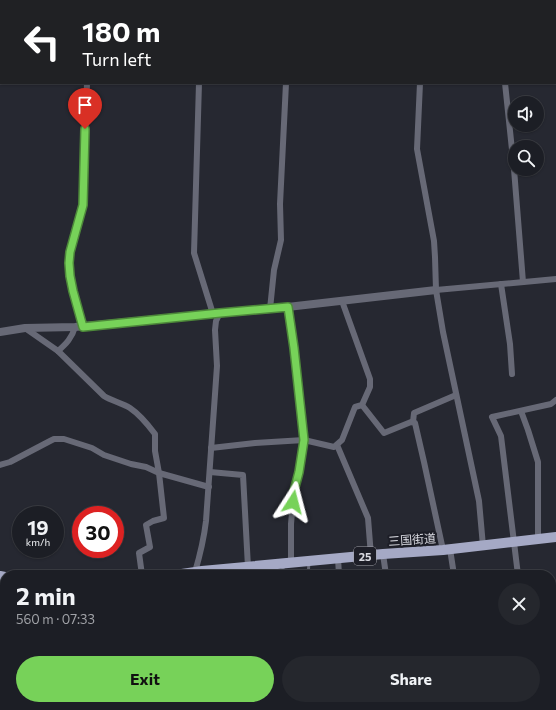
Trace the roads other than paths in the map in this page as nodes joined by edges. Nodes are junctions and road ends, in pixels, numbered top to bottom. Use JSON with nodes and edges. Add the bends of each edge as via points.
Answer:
{"nodes":[{"id":1,"x":87,"y":84,"type":"edge"},
{"id":2,"x":199,"y":84,"type":"edge"},
{"id":3,"x":286,"y":84,"type":"edge"},
{"id":4,"x":420,"y":84,"type":"edge"},
{"id":5,"x":505,"y":84,"type":"edge"},
{"id":6,"x":556,"y":279,"type":"edge"},
{"id":7,"x":523,"y":282,"type":"junction"},
{"id":8,"x":501,"y":284,"type":"junction"},
{"id":9,"x":436,"y":290,"type":"junction"},
{"id":10,"x":342,"y":301,"type":"junction"},
{"id":11,"x":288,"y":307,"type":"junction"},
{"id":12,"x":270,"y":309,"type":"junction"},
{"id":13,"x":216,"y":314,"type":"junction"},
{"id":14,"x":79,"y":327,"type":"junction"},
{"id":15,"x":25,"y":328,"type":"junction"},
{"id":16,"x":0,"y":332,"type":"edge"},
{"id":17,"x":58,"y":351,"type":"junction"},
{"id":18,"x":512,"y":374,"type":"dead end"},
{"id":19,"x":456,"y":395,"type":"junction"},
{"id":20,"x":556,"y":400,"type":"edge"},
{"id":21,"x":362,"y":404,"type":"junction"},
{"id":22,"x":521,"y":411,"type":"junction"},
{"id":23,"x":413,"y":422,"type":"junction"},
{"id":24,"x":304,"y":440,"type":"junction"},
{"id":25,"x":337,"y":445,"type":"junction"},
{"id":26,"x":211,"y":448,"type":"junction"},
{"id":27,"x":0,"y":465,"type":"edge"},
{"id":28,"x":210,"y":472,"type":"junction"},
{"id":29,"x":159,"y":473,"type":"junction"},
{"id":30,"x":209,"y":487,"type":"junction"},
{"id":31,"x":556,"y":537,"type":"edge"},
{"id":32,"x":538,"y":539,"type":"junction"},
{"id":33,"x":514,"y":542,"type":"junction"},
{"id":34,"x":484,"y":546,"type":"junction"},
{"id":35,"x":446,"y":550,"type":"junction"},
{"id":36,"x":383,"y":554,"type":"junction"},
{"id":37,"x":371,"y":556,"type":"junction"},
{"id":38,"x":338,"y":558,"type":"junction"},
{"id":39,"x":309,"y":562,"type":"junction"},
{"id":40,"x":288,"y":564,"type":"junction"},
{"id":41,"x":248,"y":567,"type":"junction"},
{"id":42,"x":141,"y":570,"type":"edge"},
{"id":43,"x":196,"y":570,"type":"edge"},
{"id":44,"x":230,"y":570,"type":"edge"},
{"id":45,"x":285,"y":570,"type":"edge"},
{"id":46,"x":308,"y":570,"type":"edge"},
{"id":47,"x":339,"y":570,"type":"edge"},
{"id":48,"x":385,"y":570,"type":"edge"},
{"id":49,"x":452,"y":570,"type":"edge"},
{"id":50,"x":517,"y":570,"type":"edge"}],
"edges":[{"from":1,"to":14,"type":"street","via":[[83,205],[69,263]]},
{"from":2,"to":13,"type":"street","via":[[194,253]]},
{"from":3,"to":12,"type":"street","via":[[280,204],[281,240],[274,270]]},
{"from":4,"to":9,"type":"street","via":[[417,149],[434,241]]},
{"from":5,"to":7,"type":"street"},
{"from":6,"to":7,"type":"street"},
{"from":7,"to":8,"type":"street"},
{"from":8,"to":9,"type":"street"},
{"from":8,"to":18,"type":"street"},
{"from":9,"to":10,"type":"street"},
{"from":9,"to":19,"type":"street"},
{"from":10,"to":11,"type":"street"},
{"from":10,"to":21,"type":"street","via":[[370,379],[370,386]]},
{"from":11,"to":12,"type":"street"},
{"from":11,"to":24,"type":"street"},
{"from":12,"to":13,"type":"street"},
{"from":13,"to":14,"type":"street"},
{"from":13,"to":26,"type":"street"},
{"from":14,"to":15,"type":"street"},
{"from":14,"to":17,"type":"street"},
{"from":15,"to":16,"type":"street"},
{"from":15,"to":17,"type":"street"},
{"from":17,"to":29,"type":"street","via":[[104,396],[134,411],[152,430],[156,438],[155,451]]},
{"from":19,"to":23,"type":"street","via":[[414,413]]},
{"from":19,"to":34,"type":"street","via":[[479,501]]},
{"from":20,"to":22,"type":"street","via":[[551,404]]},
{"from":21,"to":23,"type":"street","via":[[384,433]]},
{"from":21,"to":25,"type":"street","via":[[354,407],[342,440]]},
{"from":22,"to":32,"type":"street","via":[[538,462]]},
{"from":22,"to":33,"type":"street","via":[[492,417],[501,436]]},
{"from":23,"to":35,"type":"street"},
{"from":24,"to":25,"type":"street","via":[[334,447]]},
{"from":24,"to":26,"type":"street"},
{"from":24,"to":40,"type":"street","via":[[294,498]]},
{"from":25,"to":37,"type":"street","via":[[368,518]]},
{"from":26,"to":28,"type":"street"},
{"from":27,"to":29,"type":"street","via":[[59,438]]},
{"from":28,"to":30,"type":"street"},
{"from":28,"to":41,"type":"street","via":[[243,475]]},
{"from":29,"to":30,"type":"street"},
{"from":29,"to":42,"type":"street","via":[[164,518],[146,524],[150,546],[139,553]]},
{"from":30,"to":43,"type":"street","via":[[204,536]]},
{"from":31,"to":32,"type":"main road","name":"三国街道","number":"25"},
{"from":32,"to":33,"type":"main road","name":"三国街道","number":"25"},
{"from":33,"to":34,"type":"main road","name":"三国街道","number":"25"},
{"from":33,"to":50,"type":"street"},
{"from":34,"to":35,"type":"main road","name":"三国街道","number":"25"},
{"from":35,"to":36,"type":"main road","name":"三国街道","number":"25"},
{"from":35,"to":49,"type":"street"},
{"from":36,"to":37,"type":"main road","name":"三国街道","number":"25"},
{"from":36,"to":48,"type":"street"},
{"from":37,"to":38,"type":"main road","name":"三国街道","number":"25"},
{"from":38,"to":39,"type":"main road","name":"三国街道","number":"25"},
{"from":38,"to":47,"type":"street"},
{"from":39,"to":40,"type":"main road","name":"三国街道","number":"25"},
{"from":39,"to":46,"type":"lane"},
{"from":40,"to":41,"type":"main road","name":"三国街道","number":"25"},
{"from":40,"to":45,"type":"lane"},
{"from":41,"to":44,"type":"main road","name":"三国街道","number":"25"}]}
